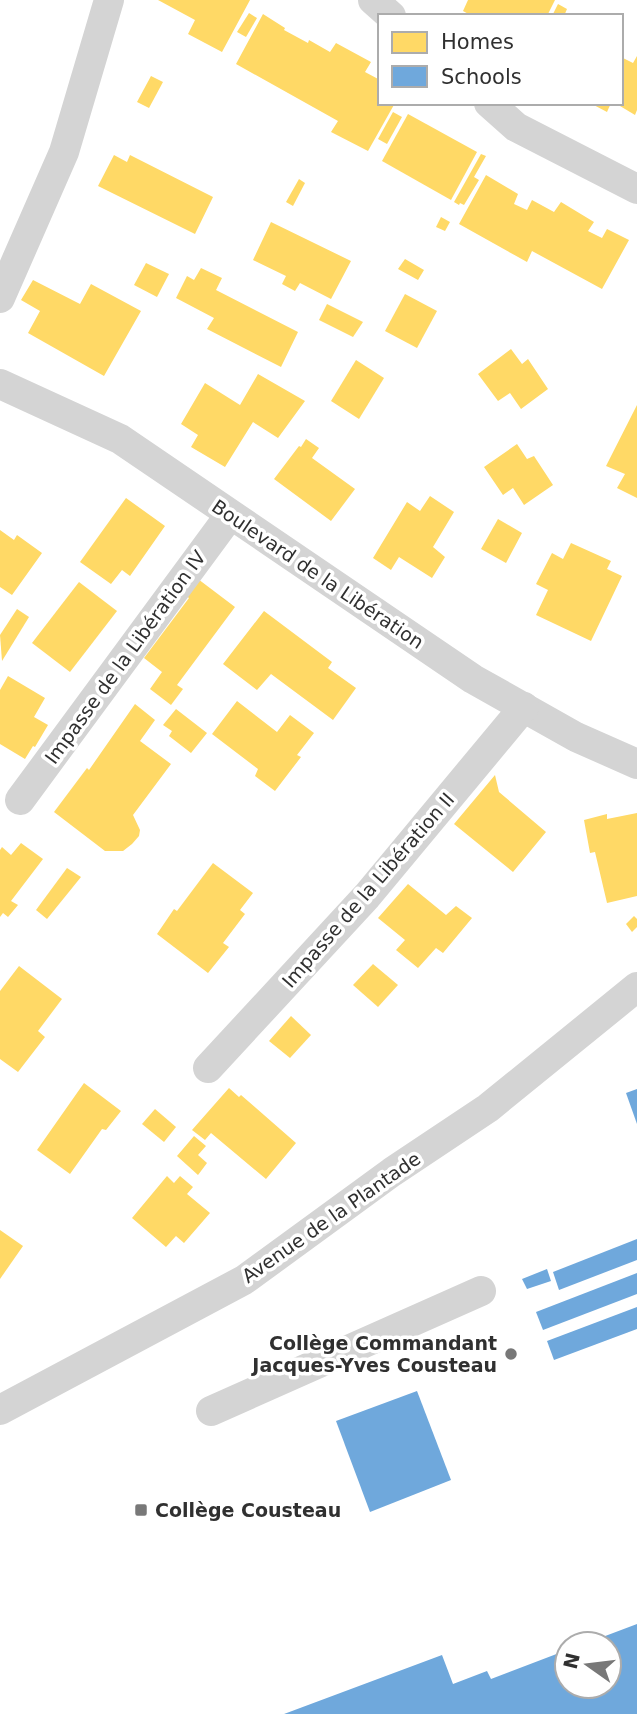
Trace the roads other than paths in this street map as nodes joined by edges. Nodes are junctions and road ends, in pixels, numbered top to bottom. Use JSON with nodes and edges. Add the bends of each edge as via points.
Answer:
{"nodes":[{"id":1,"x":109,"y":0,"type":"edge"},
{"id":2,"x":373,"y":0,"type":"edge"},
{"id":3,"x":388,"y":14,"type":"edge"},
{"id":4,"x":491,"y":105,"type":"edge"},
{"id":5,"x":637,"y":189,"type":"edge"},
{"id":6,"x":0,"y":298,"type":"edge"},
{"id":7,"x":0,"y":384,"type":"edge"},
{"id":8,"x":230,"y":515,"type":"junction"},
{"id":9,"x":524,"y":708,"type":"junction"},
{"id":10,"x":637,"y":764,"type":"edge"},
{"id":11,"x":20,"y":800,"type":"dead end"},
{"id":12,"x":637,"y":987,"type":"edge"},
{"id":13,"x":208,"y":1068,"type":"dead end"},
{"id":14,"x":481,"y":1291,"type":"dead end"},
{"id":15,"x":0,"y":1410,"type":"edge"},
{"id":16,"x":211,"y":1412,"type":"dead end"}],
"edges":[{"from":1,"to":6,"type":"street","via":[[64,152]]},
{"from":2,"to":3,"type":"street"},
{"from":4,"to":5,"type":"street","via":[[516,127]]},
{"from":7,"to":8,"type":"street","name":"Boulevard de la Libération","via":[[120,439]]},
{"from":8,"to":9,"type":"street","name":"Boulevard de la Libération"},
{"from":8,"to":11,"type":"street","name":"Impasse de la Libération IV"},
{"from":9,"to":10,"type":"street","name":"Boulevard de la Libération"},
{"from":9,"to":13,"type":"street","name":"Impasse de la Libération II","via":[[367,896]]},
{"from":12,"to":15,"type":"street","name":"Avenue de la Plantade","via":[[488,1108],[244,1280]]},
{"from":14,"to":16,"type":"street"}]}
